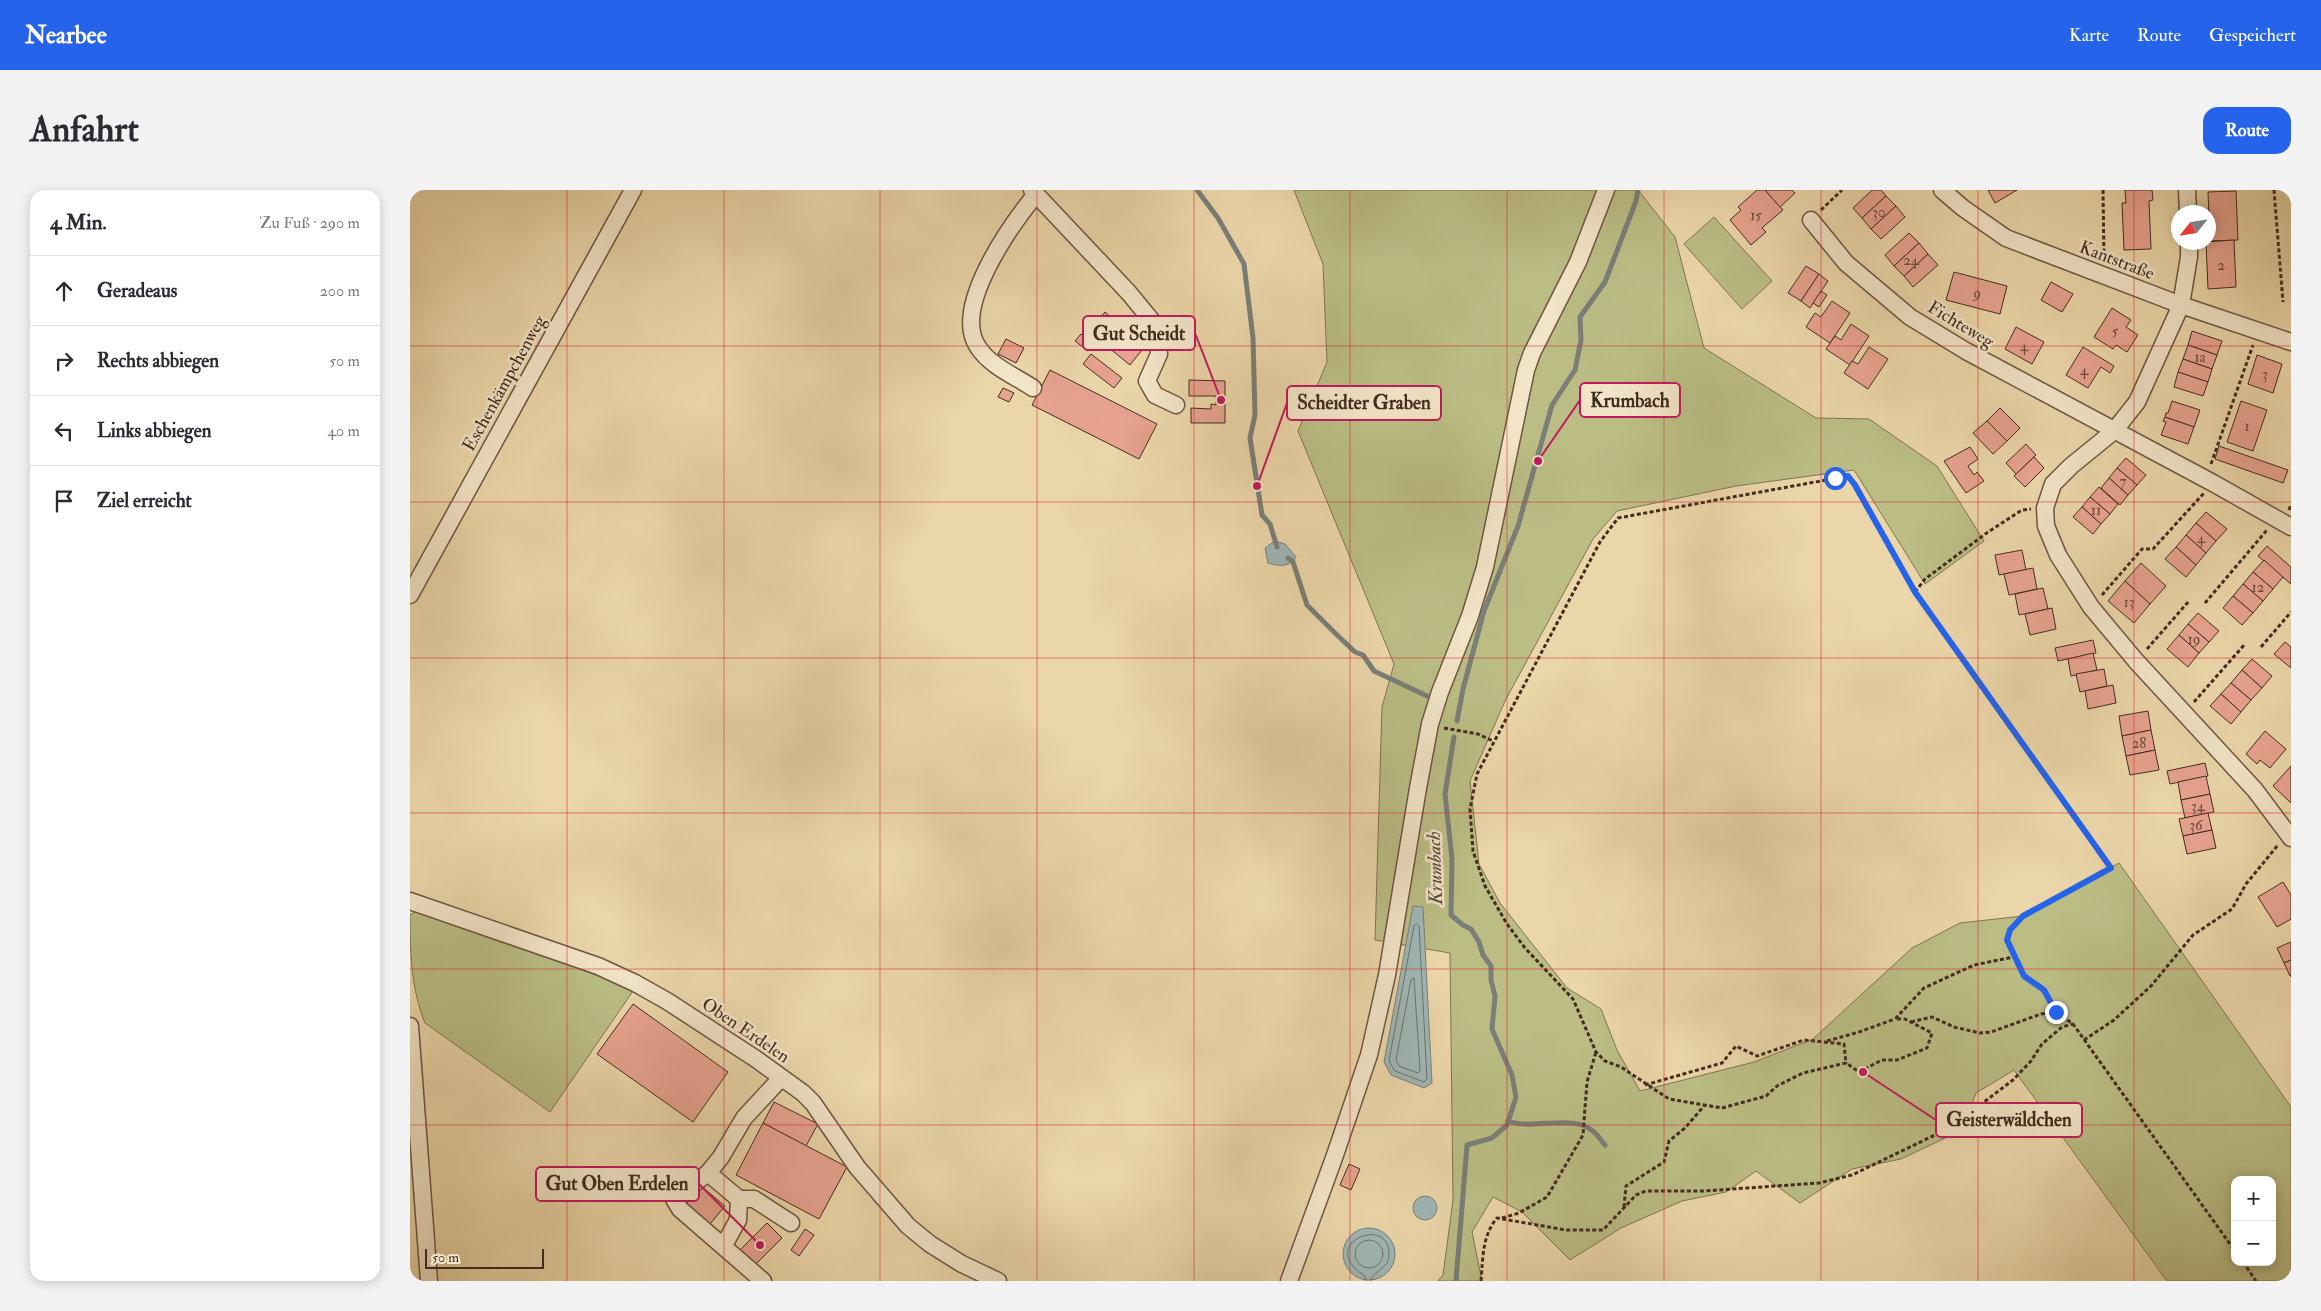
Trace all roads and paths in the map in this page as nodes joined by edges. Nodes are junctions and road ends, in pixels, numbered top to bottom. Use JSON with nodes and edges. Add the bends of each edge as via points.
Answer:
{"nodes":[{"id":1,"x":634,"y":190,"type":"edge"},
{"id":2,"x":1606,"y":190,"type":"edge"},
{"id":3,"x":1842,"y":190,"type":"edge"},
{"id":4,"x":1942,"y":190,"type":"edge"},
{"id":5,"x":2103,"y":190,"type":"edge"},
{"id":6,"x":2187,"y":190,"type":"edge"},
{"id":7,"x":2274,"y":190,"type":"edge"},
{"id":8,"x":1034,"y":192,"type":"edge"},
{"id":9,"x":2188,"y":205,"type":"edge"},
{"id":10,"x":1817,"y":214,"type":"joint"},
{"id":11,"x":2189,"y":250,"type":"edge"},
{"id":12,"x":2104,"y":277,"type":"junction"},
{"id":13,"x":2282,"y":302,"type":"dead end"},
{"id":14,"x":2181,"y":305,"type":"junction"},
{"id":15,"x":2258,"y":330,"type":"junction"},
{"id":16,"x":2291,"y":342,"type":"edge"},
{"id":17,"x":1033,"y":388,"type":"dead end"},
{"id":18,"x":1176,"y":405,"type":"dead end"},
{"id":19,"x":2114,"y":431,"type":"junction"},
{"id":20,"x":2209,"y":481,"type":"junction"},
{"id":21,"x":2044,"y":508,"type":"junction"},
{"id":22,"x":2284,"y":523,"type":"edge"},
{"id":23,"x":1915,"y":592,"type":"junction"},
{"id":24,"x":410,"y":595,"type":"edge"},
{"id":25,"x":2189,"y":600,"type":"dead end"},
{"id":26,"x":2205,"y":602,"type":"dead end"},
{"id":27,"x":2092,"y":607,"type":"junction"},
{"id":28,"x":2291,"y":612,"type":"edge"},
{"id":29,"x":2244,"y":644,"type":"dead end"},
{"id":30,"x":2261,"y":647,"type":"dead end"},
{"id":31,"x":2136,"y":661,"type":"junction"},
{"id":32,"x":2185,"y":712,"type":"junction"},
{"id":33,"x":1430,"y":724,"type":"junction"},
{"id":34,"x":1493,"y":741,"type":"junction"},
{"id":35,"x":2289,"y":836,"type":"edge"},
{"id":36,"x":410,"y":901,"type":"edge"},
{"id":37,"x":2014,"y":957,"type":"junction"},
{"id":38,"x":2056,"y":1012,"type":"junction"},
{"id":39,"x":1895,"y":1019,"type":"junction"},
{"id":40,"x":1910,"y":1022,"type":"junction"},
{"id":41,"x":2073,"y":1024,"type":"junction"},
{"id":42,"x":410,"y":1026,"type":"edge"},
{"id":43,"x":2084,"y":1040,"type":"junction"},
{"id":44,"x":1822,"y":1042,"type":"junction"},
{"id":45,"x":1596,"y":1052,"type":"junction"},
{"id":46,"x":1846,"y":1063,"type":"junction"},
{"id":47,"x":781,"y":1078,"type":"junction"},
{"id":48,"x":1645,"y":1085,"type":"junction"},
{"id":49,"x":1704,"y":1106,"type":"junction"},
{"id":50,"x":708,"y":1173,"type":"junction"},
{"id":51,"x":739,"y":1199,"type":"junction"},
{"id":52,"x":1624,"y":1208,"type":"junction"},
{"id":53,"x":1497,"y":1218,"type":"junction"},
{"id":54,"x":791,"y":1222,"type":"dead end"},
{"id":55,"x":2231,"y":1245,"type":"edge"},
{"id":56,"x":724,"y":1246,"type":"junction"},
{"id":57,"x":2246,"y":1266,"type":"edge"},
{"id":58,"x":429,"y":1281,"type":"edge"},
{"id":59,"x":763,"y":1281,"type":"edge"},
{"id":60,"x":998,"y":1281,"type":"edge"},
{"id":61,"x":1289,"y":1281,"type":"edge"},
{"id":62,"x":1481,"y":1281,"type":"edge"},
{"id":63,"x":2256,"y":1281,"type":"edge"}],
"edges":[{"from":1,"to":24,"type":"street","name":"Eschenkämpchenweg"},
{"from":2,"to":33,"type":"street","via":[[1578,262],[1532,353],[1510,439],[1485,567]]},
{"from":3,"to":10,"type":"path"},
{"from":4,"to":12,"type":"street","name":"Kantstraße","via":[[2006,238]]},
{"from":5,"to":12,"type":"path"},
{"from":6,"to":9,"type":"street"},
{"from":7,"to":13,"type":"path"},
{"from":8,"to":17,"type":"street","via":[[1011,226],[980,286],[970,319],[972,337],[978,348],[996,365]]},
{"from":8,"to":18,"type":"street","via":[[1129,293],[1157,328],[1159,354],[1147,380],[1155,395]]},
{"from":10,"to":19,"type":"street","name":"Fichteweg","via":[[1846,263],[1910,317]]},
{"from":11,"to":14,"type":"street"},
{"from":12,"to":14,"type":"street","name":"Kantstraße"},
{"from":14,"to":15,"type":"street","name":"Kantstraße"},
{"from":14,"to":19,"type":"street","via":[[2138,402]]},
{"from":15,"to":16,"type":"street","name":"Kantstraße"},
{"from":15,"to":20,"type":"path"},
{"from":19,"to":20,"type":"street","name":"Fichteweg"},
{"from":19,"to":21,"type":"street","via":[[2053,484]]},
{"from":20,"to":22,"type":"street","name":"Fichteweg"},
{"from":20,"to":27,"type":"path","via":[[2153,550],[2142,549]]},
{"from":21,"to":23,"type":"path","via":[[2022,510],[1925,578]]},
{"from":21,"to":27,"type":"street","via":[[2046,526],[2058,554]]},
{"from":22,"to":26,"type":"path"},
{"from":23,"to":34,"type":"path","via":[[1848,476],[1618,518],[1600,542]]},
{"from":23,"to":37,"type":"path","via":[[2111,868],[2023,916],[2010,930],[2007,940]]},
{"from":25,"to":31,"type":"path"},
{"from":27,"to":31,"type":"street"},
{"from":28,"to":30,"type":"path"},
{"from":29,"to":32,"type":"path"},
{"from":31,"to":32,"type":"street"},
{"from":32,"to":35,"type":"street","via":[[2255,790]]},
{"from":33,"to":34,"type":"path","via":[[1478,734]]},
{"from":33,"to":61,"type":"street","via":[[1387,974],[1368,1055]]},
{"from":34,"to":45,"type":"path","via":[[1477,774],[1470,809],[1473,850],[1485,886],[1507,924],[1573,999]]},
{"from":35,"to":43,"type":"path","via":[[2246,884],[2232,909],[2193,934],[2151,986],[2114,1020]]},
{"from":36,"to":47,"type":"street","name":"Oben Erdelen","via":[[598,966],[635,983]]},
{"from":37,"to":38,"type":"path","via":[[2024,976],[2044,990]]},
{"from":37,"to":39,"type":"path","via":[[1974,966],[1924,988]]},
{"from":38,"to":40,"type":"path","via":[[1980,1033],[1954,1027],[1932,1017]]},
{"from":38,"to":41,"type":"path"},
{"from":39,"to":40,"type":"path"},
{"from":39,"to":44,"type":"path"},
{"from":40,"to":46,"type":"path","via":[[1932,1032],[1927,1048],[1897,1060],[1882,1060],[1859,1072]]},
{"from":41,"to":43,"type":"path"},
{"from":41,"to":52,"type":"path","via":[[2062,1028],[2042,1044],[2013,1080],[1937,1134],[1852,1174],[1819,1183],[1704,1191],[1646,1191],[1636,1194]]},
{"from":42,"to":58,"type":"street"},
{"from":43,"to":55,"type":"path"},
{"from":44,"to":46,"type":"path","via":[[1844,1044]]},
{"from":44,"to":48,"type":"path","via":[[1804,1040],[1757,1056],[1736,1046],[1722,1063]]},
{"from":45,"to":48,"type":"path"},
{"from":45,"to":53,"type":"path","via":[[1587,1082],[1583,1134],[1547,1196],[1519,1213]]},
{"from":46,"to":49,"type":"path","via":[[1803,1073],[1766,1096],[1722,1108]]},
{"from":47,"to":50,"type":"street","via":[[744,1118]]},
{"from":47,"to":60,"type":"street","name":"Oben Erdelen","via":[[813,1103],[857,1167],[908,1226],[962,1264]]},
{"from":48,"to":49,"type":"path","via":[[1669,1099]]},
{"from":49,"to":52,"type":"path","via":[[1669,1141],[1664,1162],[1626,1186]]},
{"from":50,"to":51,"type":"street"},
{"from":50,"to":56,"type":"street","via":[[674,1199],[680,1209]]},
{"from":51,"to":54,"type":"street","via":[[754,1199]]},
{"from":51,"to":56,"type":"street","via":[[738,1220]]},
{"from":52,"to":53,"type":"path","via":[[1603,1230],[1566,1230]]},
{"from":53,"to":62,"type":"path","via":[[1484,1239]]},
{"from":56,"to":59,"type":"street"},
{"from":57,"to":63,"type":"path"}]}
